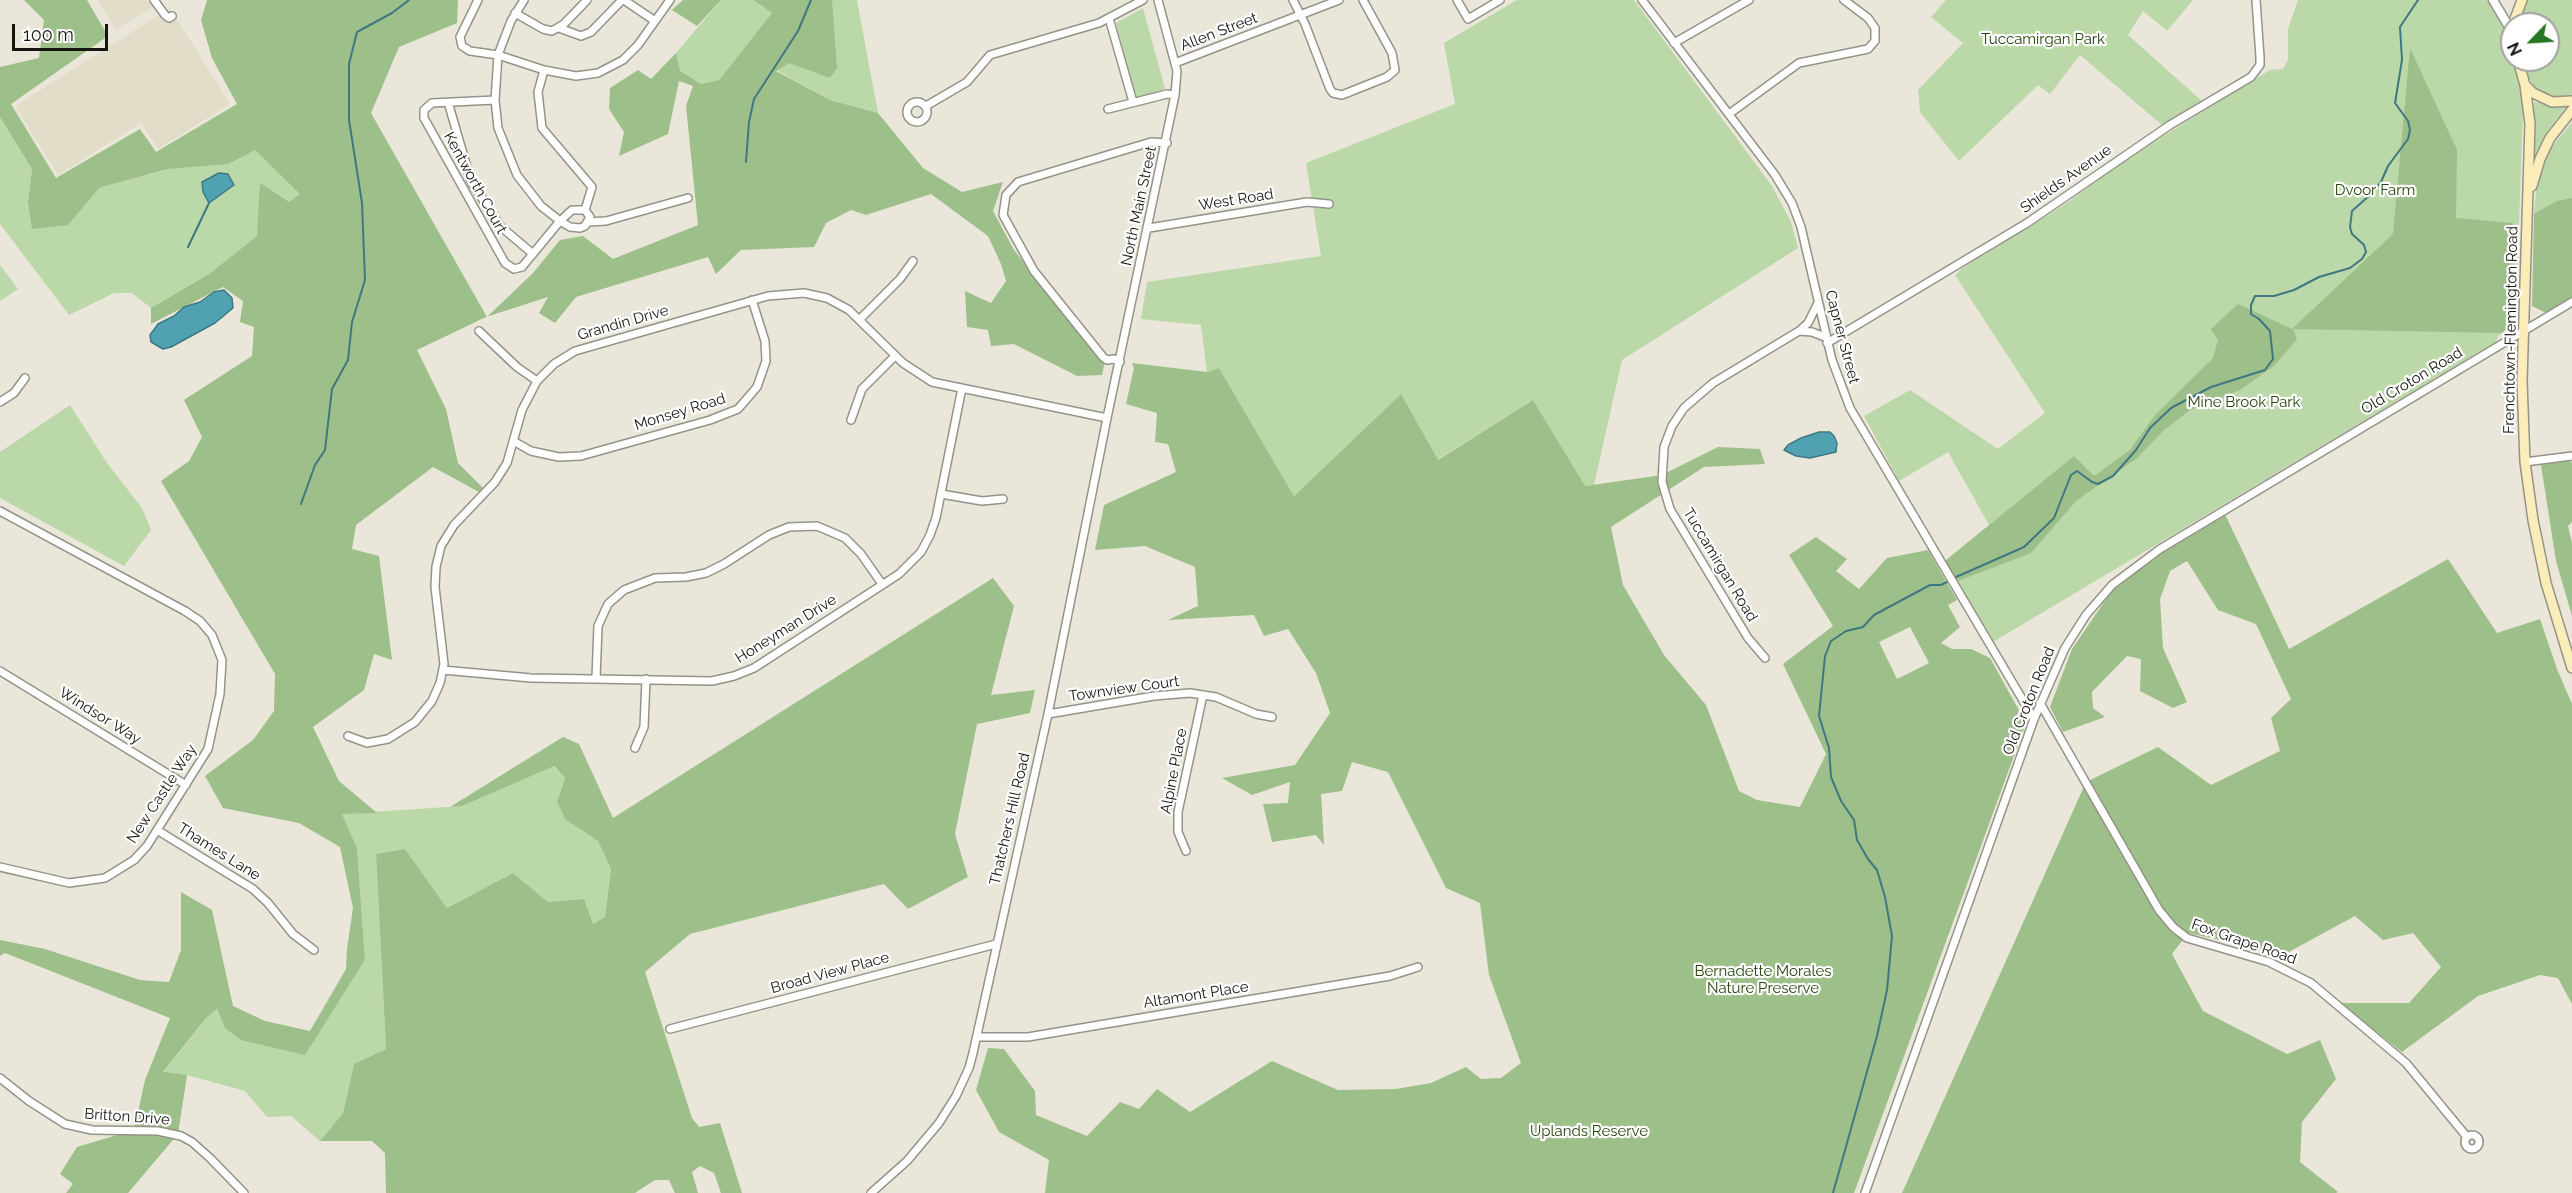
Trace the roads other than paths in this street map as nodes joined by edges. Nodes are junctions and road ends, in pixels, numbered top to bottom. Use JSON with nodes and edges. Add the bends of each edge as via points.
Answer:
{"nodes":[{"id":1,"x":154,"y":0,"type":"edge"},
{"id":2,"x":478,"y":0,"type":"edge"},
{"id":3,"x":524,"y":0,"type":"edge"},
{"id":4,"x":587,"y":0,"type":"edge"},
{"id":5,"x":623,"y":0,"type":"edge"},
{"id":6,"x":670,"y":0,"type":"edge"},
{"id":7,"x":1143,"y":0,"type":"edge"},
{"id":8,"x":1293,"y":0,"type":"edge"},
{"id":9,"x":1339,"y":0,"type":"edge"},
{"id":10,"x":1363,"y":0,"type":"edge"},
{"id":11,"x":1456,"y":0,"type":"edge"},
{"id":12,"x":1500,"y":0,"type":"edge"},
{"id":13,"x":1642,"y":0,"type":"edge"},
{"id":14,"x":1749,"y":0,"type":"edge"},
{"id":15,"x":1844,"y":0,"type":"edge"},
{"id":16,"x":2256,"y":0,"type":"edge"},
{"id":17,"x":1161,"y":1,"type":"edge"},
{"id":18,"x":515,"y":13,"type":"junction"},
{"id":19,"x":1301,"y":15,"type":"junction"},
{"id":20,"x":172,"y":16,"type":"dead end"},
{"id":21,"x":1109,"y":18,"type":"junction"},
{"id":22,"x":655,"y":21,"type":"junction"},
{"id":23,"x":559,"y":28,"type":"junction"},
{"id":24,"x":1674,"y":42,"type":"junction"},
{"id":25,"x":498,"y":55,"type":"junction"},
{"id":26,"x":1175,"y":63,"type":"junction"},
{"id":27,"x":544,"y":70,"type":"junction"},
{"id":28,"x":2521,"y":72,"type":"edge"},
{"id":29,"x":2525,"y":85,"type":"junction"},
{"id":30,"x":1175,"y":95,"type":"junction"},
{"id":31,"x":495,"y":100,"type":"junction"},
{"id":32,"x":2572,"y":100,"type":"edge"},
{"id":33,"x":448,"y":102,"type":"junction"},
{"id":34,"x":1133,"y":102,"type":"junction"},
{"id":35,"x":926,"y":106,"type":"dead end"},
{"id":36,"x":1108,"y":109,"type":"dead end"},
{"id":37,"x":2572,"y":110,"type":"edge"},
{"id":38,"x":1729,"y":114,"type":"junction"},
{"id":39,"x":1167,"y":142,"type":"junction"},
{"id":40,"x":688,"y":198,"type":"dead end"},
{"id":41,"x":2528,"y":203,"type":"junction"},
{"id":42,"x":1329,"y":204,"type":"dead end"},
{"id":43,"x":585,"y":210,"type":"junction"},
{"id":44,"x":560,"y":221,"type":"junction"},
{"id":45,"x":588,"y":222,"type":"junction"},
{"id":46,"x":1149,"y":228,"type":"junction"},
{"id":47,"x":533,"y":254,"type":"junction"},
{"id":48,"x":913,"y":261,"type":"dead end"},
{"id":49,"x":752,"y":300,"type":"junction"},
{"id":50,"x":2572,"y":302,"type":"edge"},
{"id":51,"x":1818,"y":303,"type":"junction"},
{"id":52,"x":860,"y":319,"type":"junction"},
{"id":53,"x":479,"y":331,"type":"dead end"},
{"id":54,"x":1799,"y":331,"type":"junction"},
{"id":55,"x":2523,"y":331,"type":"junction"},
{"id":56,"x":1826,"y":340,"type":"junction"},
{"id":57,"x":895,"y":356,"type":"junction"},
{"id":58,"x":1120,"y":362,"type":"junction"},
{"id":59,"x":25,"y":378,"type":"dead end"},
{"id":60,"x":537,"y":381,"type":"junction"},
{"id":61,"x":962,"y":388,"type":"junction"},
{"id":62,"x":0,"y":402,"type":"edge"},
{"id":63,"x":1107,"y":418,"type":"junction"},
{"id":64,"x":850,"y":420,"type":"dead end"},
{"id":65,"x":515,"y":442,"type":"junction"},
{"id":66,"x":2572,"y":456,"type":"edge"},
{"id":67,"x":2525,"y":462,"type":"junction"},
{"id":68,"x":941,"y":494,"type":"junction"},
{"id":69,"x":1003,"y":499,"type":"dead end"},
{"id":70,"x":0,"y":511,"type":"edge"},
{"id":71,"x":882,"y":584,"type":"junction"},
{"id":72,"x":1765,"y":658,"type":"dead end"},
{"id":73,"x":2572,"y":668,"type":"edge"},
{"id":74,"x":443,"y":670,"type":"junction"},
{"id":75,"x":0,"y":671,"type":"edge"},
{"id":76,"x":596,"y":678,"type":"junction"},
{"id":77,"x":646,"y":679,"type":"junction"},
{"id":78,"x":1203,"y":695,"type":"junction"},
{"id":79,"x":2040,"y":703,"type":"junction"},
{"id":80,"x":1048,"y":714,"type":"junction"},
{"id":81,"x":1272,"y":717,"type":"dead end"},
{"id":82,"x":2034,"y":719,"type":"junction"},
{"id":83,"x":348,"y":736,"type":"dead end"},
{"id":84,"x":635,"y":748,"type":"dead end"},
{"id":85,"x":186,"y":785,"type":"junction"},
{"id":86,"x":157,"y":830,"type":"junction"},
{"id":87,"x":1186,"y":851,"type":"dead end"},
{"id":88,"x":0,"y":867,"type":"edge"},
{"id":89,"x":996,"y":944,"type":"junction"},
{"id":90,"x":314,"y":950,"type":"dead end"},
{"id":91,"x":1418,"y":967,"type":"dead end"},
{"id":92,"x":670,"y":1029,"type":"dead end"},
{"id":93,"x":976,"y":1037,"type":"junction"},
{"id":94,"x":0,"y":1078,"type":"edge"},
{"id":95,"x":2467,"y":1137,"type":"dead end"},
{"id":96,"x":244,"y":1193,"type":"edge"},
{"id":97,"x":871,"y":1193,"type":"edge"},
{"id":98,"x":1865,"y":1193,"type":"edge"}],
"edges":[{"from":1,"to":20,"type":"street","via":[[165,15]]},
{"from":2,"to":25,"type":"street","via":[[460,37],[462,46]]},
{"from":3,"to":18,"type":"street"},
{"from":4,"to":23,"type":"street"},
{"from":5,"to":22,"type":"street"},
{"from":5,"to":23,"type":"street","via":[[591,32],[581,36]]},
{"from":6,"to":22,"type":"street"},
{"from":7,"to":21,"type":"street"},
{"from":8,"to":19,"type":"street"},
{"from":9,"to":19,"type":"street","name":"Allen Street"},
{"from":10,"to":19,"type":"street","via":[[1392,52],[1395,70],[1342,95],[1333,93],[1327,84]]},
{"from":11,"to":12,"type":"street","via":[[1467,19]]},
{"from":13,"to":24,"type":"street","name":"Capner Street"},
{"from":14,"to":24,"type":"street"},
{"from":15,"to":38,"type":"street","via":[[1875,28],[1875,41],[1868,49],[1799,63]]},
{"from":16,"to":56,"type":"street","name":"Shields Avenue","via":[[2260,57],[2251,77],[2152,136],[2026,223]]},
{"from":17,"to":26,"type":"street","name":"North Main Street"},
{"from":18,"to":23,"type":"street","via":[[543,29]]},
{"from":18,"to":25,"type":"street"},
{"from":19,"to":26,"type":"street","name":"Allen Street"},
{"from":21,"to":34,"type":"street"},
{"from":21,"to":35,"type":"street","via":[[990,55],[967,82]]},
{"from":22,"to":27,"type":"street","via":[[629,55],[605,71],[576,76]]},
{"from":24,"to":38,"type":"street","name":"Capner Street"},
{"from":25,"to":27,"type":"street"},
{"from":25,"to":31,"type":"street"},
{"from":26,"to":30,"type":"street","name":"North Main Street"},
{"from":27,"to":43,"type":"street","via":[[538,92],[542,128],[591,187]]},
{"from":28,"to":29,"type":"main road","name":"Frenchtown-Flemington Road"},
{"from":29,"to":32,"type":"main road","via":[[2552,102]]},
{"from":29,"to":41,"type":"main road","name":"Frenchtown-Flemington Road","via":[[2529,117]]},
{"from":30,"to":34,"type":"street"},
{"from":30,"to":39,"type":"street","name":"North Main Street"},
{"from":31,"to":33,"type":"street","name":"Kentworth Court"},
{"from":31,"to":44,"type":"street","via":[[498,128],[517,175],[541,206]]},
{"from":33,"to":47,"type":"street","via":[[471,181],[500,226]]},
{"from":33,"to":47,"type":"street","name":"Kentworth Court","via":[[427,106],[427,124],[508,267],[518,269]]},
{"from":34,"to":36,"type":"street"},
{"from":37,"to":41,"type":"main road","name":"Frenchtown-Flemington Road","via":[[2550,138],[2540,159]]},
{"from":38,"to":51,"type":"street","name":"Capner Street","via":[[1792,202]]},
{"from":39,"to":46,"type":"street","name":"North Main Street"},
{"from":39,"to":58,"type":"street","via":[[1151,142],[1018,182],[1006,195],[1003,215],[1034,271],[1103,357]]},
{"from":40,"to":45,"type":"street","via":[[606,221]]},
{"from":41,"to":55,"type":"main road","name":"Frenchtown-Flemington Road"},
{"from":42,"to":46,"type":"street","name":"West Road","via":[[1307,202]]},
{"from":43,"to":44,"type":"street","via":[[572,210]]},
{"from":43,"to":45,"type":"street","via":[[590,217]]},
{"from":44,"to":45,"type":"street","via":[[580,228]]},
{"from":44,"to":47,"type":"street","name":"Kentworth Court"},
{"from":46,"to":58,"type":"street","name":"North Main Street"},
{"from":48,"to":52,"type":"street"},
{"from":49,"to":52,"type":"street","name":"Grandin Drive","via":[[780,293],[816,295],[838,303]]},
{"from":49,"to":60,"type":"street","name":"Grandin Drive","via":[[575,351]]},
{"from":49,"to":65,"type":"street","name":"Monsey Road","via":[[765,341],[766,361],[757,387],[738,408],[710,420],[580,456],[559,457],[531,451]]},
{"from":50,"to":55,"type":"street","name":"Old Croton Road"},
{"from":51,"to":54,"type":"street","name":"Tuccamirgan Road"},
{"from":51,"to":56,"type":"street","name":"Capner Street"},
{"from":52,"to":57,"type":"street","name":"Grandin Drive"},
{"from":53,"to":60,"type":"street","via":[[510,362]]},
{"from":54,"to":56,"type":"street","via":[[1812,332]]},
{"from":54,"to":72,"type":"street","name":"Tuccamirgan Road","via":[[1713,383],[1691,401],[1672,426],[1662,462],[1664,491],[1675,519],[1748,638]]},
{"from":55,"to":67,"type":"main road","name":"Frenchtown-Flemington Road"},
{"from":55,"to":79,"type":"street","name":"Old Croton Road","via":[[2135,566],[2106,592],[2075,631]]},
{"from":56,"to":82,"type":"street","name":"Capner Street","via":[[1850,408]]},
{"from":57,"to":61,"type":"street","name":"Grandin Drive","via":[[932,382]]},
{"from":57,"to":64,"type":"street","via":[[862,389]]},
{"from":58,"to":63,"type":"street","name":"North Main Street"},
{"from":59,"to":62,"type":"street","via":[[14,393]]},
{"from":60,"to":65,"type":"street","name":"Grandin Drive","via":[[522,410]]},
{"from":61,"to":63,"type":"street","name":"Grandin Drive"},
{"from":61,"to":68,"type":"street","name":"Honeyman Drive"},
{"from":63,"to":80,"type":"street","name":"Thatchers Hill Road"},
{"from":65,"to":74,"type":"street","name":"Grandin Drive","via":[[502,473],[454,525],[438,557],[435,587]]},
{"from":66,"to":67,"type":"street"},
{"from":67,"to":73,"type":"main road","name":"Frenchtown-Flemington Road","via":[[2546,583]]},
{"from":68,"to":69,"type":"street","via":[[982,501]]},
{"from":68,"to":71,"type":"street","name":"Honeyman Drive","via":[[921,552],[908,567]]},
{"from":70,"to":85,"type":"street","name":"New Castle Way","via":[[185,610],[212,635],[222,660],[220,694],[208,748]]},
{"from":71,"to":76,"type":"street","via":[[845,538],[817,526],[789,527],[706,573],[655,578],[624,590],[609,604],[598,626]]},
{"from":71,"to":77,"type":"street","name":"Honeyman Drive","via":[[754,668],[712,681]]},
{"from":74,"to":76,"type":"street","name":"Honeyman Drive","via":[[502,677]]},
{"from":74,"to":83,"type":"street","name":"Grandin Drive","via":[[432,701],[408,728],[376,743]]},
{"from":75,"to":85,"type":"street","name":"Windsor Way"},
{"from":76,"to":77,"type":"street","name":"Honeyman Drive"},
{"from":77,"to":84,"type":"street","via":[[644,727]]},
{"from":78,"to":80,"type":"street","name":"Townview Court","via":[[1167,694]]},
{"from":78,"to":81,"type":"street","name":"Townview Court"},
{"from":78,"to":87,"type":"street","name":"Alpine Place","via":[[1178,812],[1178,832]]},
{"from":79,"to":82,"type":"street","name":"Old Croton Road"},
{"from":79,"to":95,"type":"street","name":"Fox Grape Road","via":[[2159,910],[2173,927],[2187,938],[2269,962],[2312,983],[2406,1063]]},
{"from":80,"to":89,"type":"street","name":"Thatchers Hill Road"},
{"from":82,"to":98,"type":"street","name":"Old Croton Road"},
{"from":85,"to":86,"type":"street","name":"New Castle Way"},
{"from":86,"to":88,"type":"street","name":"New Castle Way","via":[[134,860],[105,878],[69,883]]},
{"from":86,"to":90,"type":"street","name":"Thames Lane","via":[[253,889],[292,934]]},
{"from":89,"to":92,"type":"street","name":"Broad View Place"},
{"from":89,"to":93,"type":"street","name":"Thatchers Hill Road"},
{"from":91,"to":93,"type":"street","name":"Altamont Place","via":[[1390,976],[1029,1037]]},
{"from":93,"to":97,"type":"street","name":"Thatchers Hill Road","via":[[969,1068],[949,1109],[907,1161]]},
{"from":94,"to":96,"type":"street","name":"Britton Drive","via":[[65,1124],[92,1130],[158,1131],[182,1136]]}]}
